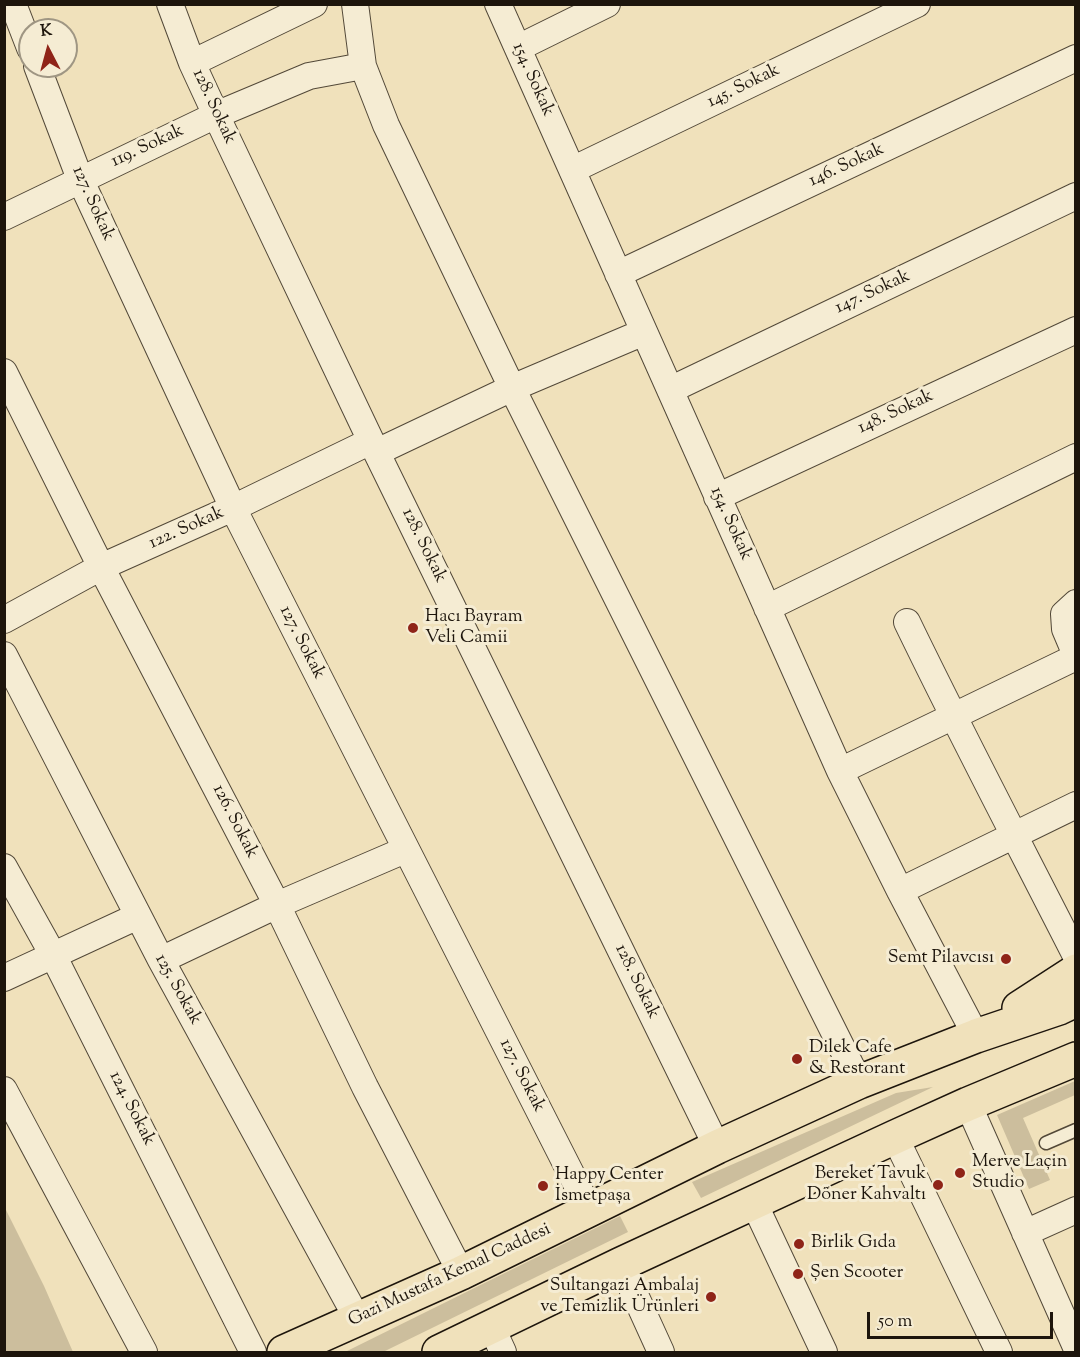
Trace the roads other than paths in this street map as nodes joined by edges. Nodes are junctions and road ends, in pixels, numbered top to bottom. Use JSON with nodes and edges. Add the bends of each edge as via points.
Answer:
{"nodes":[{"id":1,"x":170,"y":4,"type":"edge"},
{"id":2,"x":314,"y":4,"type":"edge"},
{"id":3,"x":355,"y":4,"type":"edge"},
{"id":4,"x":498,"y":4,"type":"edge"},
{"id":5,"x":607,"y":4,"type":"edge"},
{"id":6,"x":917,"y":4,"type":"edge"},
{"id":7,"x":518,"y":48,"type":"junction"},
{"id":8,"x":1076,"y":58,"type":"edge"},
{"id":9,"x":192,"y":63,"type":"junction"},
{"id":10,"x":363,"y":66,"type":"junction"},
{"id":11,"x":42,"y":78,"type":"edge"},
{"id":12,"x":216,"y":115,"type":"junction"},
{"id":13,"x":572,"y":170,"type":"junction"},
{"id":14,"x":80,"y":179,"type":"junction"},
{"id":15,"x":1076,"y":196,"type":"edge"},
{"id":16,"x":4,"y":217,"type":"edge"},
{"id":17,"x":618,"y":274,"type":"junction"},
{"id":18,"x":1076,"y":330,"type":"edge"},
{"id":19,"x":644,"y":332,"type":"junction"},
{"id":20,"x":4,"y":372,"type":"edge"},
{"id":21,"x":512,"y":388,"type":"junction"},
{"id":22,"x":670,"y":390,"type":"junction"},
{"id":23,"x":374,"y":447,"type":"junction"},
{"id":24,"x":1076,"y":457,"type":"edge"},
{"id":25,"x":717,"y":496,"type":"junction"},
{"id":26,"x":233,"y":508,"type":"junction"},
{"id":27,"x":101,"y":567,"type":"junction"},
{"id":28,"x":1076,"y":603,"type":"edge"},
{"id":29,"x":767,"y":608,"type":"junction"},
{"id":30,"x":4,"y":620,"type":"edge"},
{"id":31,"x":907,"y":622,"type":"dead end"},
{"id":32,"x":4,"y":655,"type":"edge"},
{"id":33,"x":1076,"y":656,"type":"edge"},
{"id":34,"x":952,"y":715,"type":"junction"},
{"id":35,"x":840,"y":771,"type":"junction"},
{"id":36,"x":1076,"y":805,"type":"edge"},
{"id":37,"x":1015,"y":834,"type":"junction"},
{"id":38,"x":405,"y":850,"type":"junction"},
{"id":39,"x":4,"y":867,"type":"edge"},
{"id":40,"x":900,"y":891,"type":"junction"},
{"id":41,"x":277,"y":905,"type":"junction"},
{"id":42,"x":138,"y":916,"type":"junction"},
{"id":43,"x":53,"y":955,"type":"junction"},
{"id":44,"x":1076,"y":956,"type":"edge"},
{"id":45,"x":161,"y":960,"type":"junction"},
{"id":46,"x":1076,"y":971,"type":"edge"},
{"id":47,"x":4,"y":978,"type":"edge"},
{"id":48,"x":1076,"y":1000,"type":"edge"},
{"id":49,"x":976,"y":1036,"type":"junction"},
{"id":50,"x":1076,"y":1039,"type":"edge"},
{"id":51,"x":1076,"y":1059,"type":"edge"},
{"id":52,"x":859,"y":1082,"type":"junction"},
{"id":53,"x":4,"y":1090,"type":"edge"},
{"id":54,"x":968,"y":1104,"type":"junction"},
{"id":55,"x":1076,"y":1130,"type":"edge"},
{"id":56,"x":895,"y":1137,"type":"junction"},
{"id":57,"x":1046,"y":1143,"type":"dead end"},
{"id":58,"x":717,"y":1147,"type":"junction"},
{"id":59,"x":754,"y":1203,"type":"junction"},
{"id":60,"x":589,"y":1209,"type":"junction"},
{"id":61,"x":1076,"y":1210,"type":"edge"},
{"id":62,"x":1025,"y":1233,"type":"junction"},
{"id":63,"x":621,"y":1264,"type":"junction"},
{"id":64,"x":461,"y":1273,"type":"junction"},
{"id":65,"x":358,"y":1320,"type":"junction"},
{"id":66,"x":497,"y":1340,"type":"edge"},
{"id":67,"x":1076,"y":1347,"type":"edge"},
{"id":68,"x":144,"y":1353,"type":"edge"},
{"id":69,"x":253,"y":1353,"type":"edge"},
{"id":70,"x":284,"y":1353,"type":"edge"},
{"id":71,"x":439,"y":1353,"type":"edge"},
{"id":72,"x":661,"y":1353,"type":"edge"},
{"id":73,"x":824,"y":1353,"type":"edge"},
{"id":74,"x":999,"y":1353,"type":"edge"}],
"edges":[{"from":1,"to":9,"type":"street","name":"128. Sokak"},
{"from":2,"to":9,"type":"street"},
{"from":3,"to":10,"type":"street"},
{"from":4,"to":7,"type":"street","name":"154. Sokak"},
{"from":5,"to":7,"type":"street"},
{"from":6,"to":13,"type":"street","name":"145. Sokak"},
{"from":7,"to":13,"type":"street","name":"154. Sokak"},
{"from":8,"to":17,"type":"street","name":"146. Sokak"},
{"from":9,"to":12,"type":"street","name":"128. Sokak"},
{"from":10,"to":12,"type":"street","name":"119. Sokak","via":[[309,76]]},
{"from":10,"to":21,"type":"street","via":[[386,125]]},
{"from":11,"to":14,"type":"street","name":"127. Sokak"},
{"from":12,"to":14,"type":"street","name":"119. Sokak"},
{"from":12,"to":23,"type":"street","name":"128. Sokak"},
{"from":13,"to":17,"type":"street","name":"154. Sokak"},
{"from":14,"to":16,"type":"street","name":"119. Sokak"},
{"from":14,"to":26,"type":"street","name":"127. Sokak"},
{"from":15,"to":22,"type":"street","name":"147. Sokak"},
{"from":17,"to":19,"type":"street","name":"154. Sokak"},
{"from":18,"to":25,"type":"street","name":"148. Sokak"},
{"from":19,"to":21,"type":"street","name":"122. Sokak"},
{"from":19,"to":22,"type":"street","name":"154. Sokak"},
{"from":20,"to":27,"type":"street","name":"126. Sokak"},
{"from":21,"to":23,"type":"street","name":"122. Sokak"},
{"from":21,"to":52,"type":"street"},
{"from":22,"to":25,"type":"street","name":"154. Sokak"},
{"from":23,"to":26,"type":"street","name":"122. Sokak"},
{"from":23,"to":58,"type":"street","name":"128. Sokak"},
{"from":24,"to":29,"type":"street"},
{"from":25,"to":29,"type":"street","name":"154. Sokak"},
{"from":26,"to":27,"type":"street","name":"122. Sokak"},
{"from":26,"to":38,"type":"street","name":"127. Sokak"},
{"from":27,"to":30,"type":"street","name":"122. Sokak"},
{"from":27,"to":41,"type":"street","name":"126. Sokak"},
{"from":28,"to":33,"type":"street","via":[[1064,614],[1065,629]]},
{"from":29,"to":35,"type":"street","name":"154. Sokak"},
{"from":31,"to":34,"type":"street"},
{"from":32,"to":42,"type":"street","name":"125. Sokak"},
{"from":33,"to":34,"type":"street"},
{"from":34,"to":35,"type":"street"},
{"from":34,"to":37,"type":"street"},
{"from":35,"to":40,"type":"street","name":"154. Sokak"},
{"from":36,"to":37,"type":"street"},
{"from":37,"to":40,"type":"street"},
{"from":37,"to":44,"type":"street"},
{"from":38,"to":41,"type":"street"},
{"from":38,"to":60,"type":"street","name":"127. Sokak"},
{"from":39,"to":43,"type":"street","name":"124. Sokak"},
{"from":40,"to":49,"type":"street","name":"154. Sokak"},
{"from":41,"to":45,"type":"street"},
{"from":41,"to":64,"type":"street","name":"126. Sokak"},
{"from":42,"to":43,"type":"street"},
{"from":42,"to":45,"type":"street","name":"125. Sokak"},
{"from":43,"to":47,"type":"street"},
{"from":43,"to":69,"type":"street","name":"124. Sokak"},
{"from":45,"to":65,"type":"street","name":"125. Sokak"},
{"from":46,"to":49,"type":"main road"},
{"from":48,"to":49,"type":"main road"},
{"from":49,"to":52,"type":"main road","name":"Gazi Mustafa Kemal Caddesi"},
{"from":50,"to":54,"type":"main road"},
{"from":51,"to":54,"type":"main road"},
{"from":52,"to":58,"type":"main road","name":"Gazi Mustafa Kemal Caddesi"},
{"from":53,"to":68,"type":"street"},
{"from":54,"to":56,"type":"main road"},
{"from":54,"to":62,"type":"street"},
{"from":55,"to":57,"type":"lane"},
{"from":56,"to":59,"type":"main road"},
{"from":56,"to":74,"type":"street"},
{"from":58,"to":60,"type":"main road","name":"Gazi Mustafa Kemal Caddesi"},
{"from":59,"to":63,"type":"main road"},
{"from":59,"to":73,"type":"street"},
{"from":60,"to":64,"type":"main road","name":"Gazi Mustafa Kemal Caddesi"},
{"from":61,"to":62,"type":"street"},
{"from":62,"to":67,"type":"street"},
{"from":63,"to":66,"type":"main road"},
{"from":63,"to":72,"type":"street"},
{"from":64,"to":65,"type":"main road","name":"Gazi Mustafa Kemal Caddesi"},
{"from":65,"to":70,"type":"main road","name":"Gazi Mustafa Kemal Caddesi"},
{"from":66,"to":71,"type":"main road"}]}
